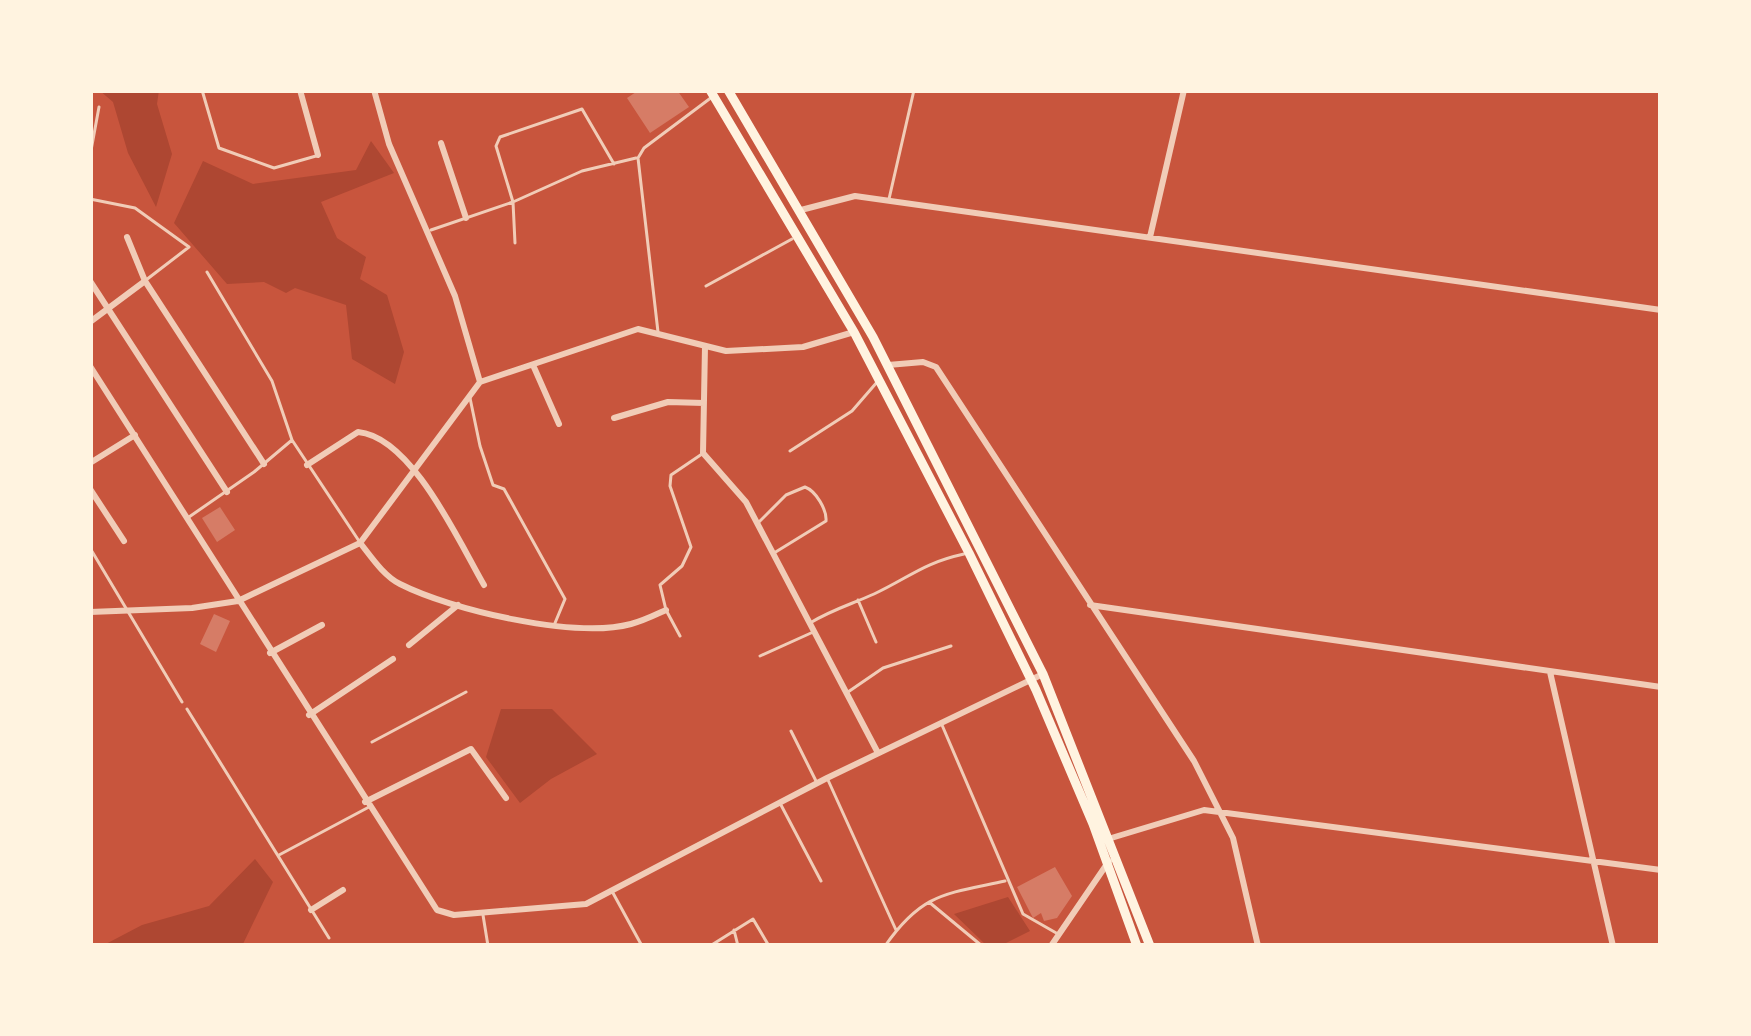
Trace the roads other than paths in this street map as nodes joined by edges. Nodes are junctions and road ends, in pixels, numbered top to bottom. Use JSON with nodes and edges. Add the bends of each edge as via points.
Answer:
{"nodes":[{"id":1,"x":202,"y":90,"type":"edge"},
{"id":2,"x":300,"y":90,"type":"edge"},
{"id":3,"x":374,"y":90,"type":"edge"},
{"id":4,"x":728,"y":90,"type":"edge"},
{"id":5,"x":914,"y":90,"type":"edge"},
{"id":6,"x":1184,"y":90,"type":"edge"},
{"id":7,"x":712,"y":93,"type":"edge"},
{"id":8,"x":99,"y":107,"type":"dead end"},
{"id":9,"x":441,"y":143,"type":"dead end"},
{"id":10,"x":318,"y":155,"type":"joint"},
{"id":11,"x":90,"y":156,"type":"edge"},
{"id":12,"x":638,"y":158,"type":"junction"},
{"id":13,"x":614,"y":164,"type":"junction"},
{"id":14,"x":90,"y":199,"type":"edge"},
{"id":15,"x":889,"y":200,"type":"junction"},
{"id":16,"x":513,"y":202,"type":"junction"},
{"id":17,"x":801,"y":210,"type":"junction"},
{"id":18,"x":466,"y":218,"type":"junction"},
{"id":19,"x":428,"y":231,"type":"junction"},
{"id":20,"x":799,"y":235,"type":"junction"},
{"id":21,"x":127,"y":237,"type":"dead end"},
{"id":22,"x":1150,"y":237,"type":"junction"},
{"id":23,"x":515,"y":243,"type":"dead end"},
{"id":24,"x":208,"y":272,"type":"dead end"},
{"id":25,"x":146,"y":280,"type":"junction"},
{"id":26,"x":90,"y":281,"type":"edge"},
{"id":27,"x":706,"y":286,"type":"dead end"},
{"id":28,"x":110,"y":307,"type":"junction"},
{"id":29,"x":1661,"y":310,"type":"edge"},
{"id":30,"x":90,"y":322,"type":"edge"},
{"id":31,"x":867,"y":326,"type":"junction"},
{"id":32,"x":854,"y":332,"type":"junction"},
{"id":33,"x":658,"y":333,"type":"junction"},
{"id":34,"x":705,"y":346,"type":"junction"},
{"id":35,"x":533,"y":364,"type":"junction"},
{"id":36,"x":888,"y":365,"type":"junction"},
{"id":37,"x":90,"y":366,"type":"edge"},
{"id":38,"x":880,"y":380,"type":"junction"},
{"id":39,"x":480,"y":382,"type":"junction"},
{"id":40,"x":470,"y":396,"type":"junction"},
{"id":41,"x":704,"y":403,"type":"junction"},
{"id":42,"x":614,"y":418,"type":"dead end"},
{"id":43,"x":560,"y":424,"type":"dead end"},
{"id":44,"x":135,"y":435,"type":"junction"},
{"id":45,"x":292,"y":440,"type":"junction"},
{"id":46,"x":790,"y":452,"type":"dead end"},
{"id":47,"x":703,"y":453,"type":"junction"},
{"id":48,"x":90,"y":463,"type":"edge"},
{"id":49,"x":264,"y":464,"type":"junction"},
{"id":50,"x":308,"y":465,"type":"junction"},
{"id":51,"x":414,"y":470,"type":"junction"},
{"id":52,"x":90,"y":489,"type":"edge"},
{"id":53,"x":227,"y":492,"type":"junction"},
{"id":54,"x":187,"y":518,"type":"junction"},
{"id":55,"x":757,"y":524,"type":"junction"},
{"id":56,"x":124,"y":541,"type":"dead end"},
{"id":57,"x":360,"y":543,"type":"junction"},
{"id":58,"x":90,"y":548,"type":"edge"},
{"id":59,"x":981,"y":548,"type":"junction"},
{"id":60,"x":969,"y":553,"type":"junction"},
{"id":61,"x":772,"y":554,"type":"junction"},
{"id":62,"x":484,"y":585,"type":"dead end"},
{"id":63,"x":858,"y":600,"type":"junction"},
{"id":64,"x":238,"y":601,"type":"junction"},
{"id":65,"x":458,"y":605,"type":"junction"},
{"id":66,"x":1090,"y":605,"type":"junction"},
{"id":67,"x":666,"y":610,"type":"junction"},
{"id":68,"x":126,"y":611,"type":"junction"},
{"id":69,"x":90,"y":612,"type":"edge"},
{"id":70,"x":322,"y":625,"type":"dead end"},
{"id":71,"x":555,"y":627,"type":"junction"},
{"id":72,"x":810,"y":628,"type":"junction"},
{"id":73,"x":680,"y":635,"type":"dead end"},
{"id":74,"x":876,"y":642,"type":"dead end"},
{"id":75,"x":409,"y":645,"type":"dead end"},
{"id":76,"x":951,"y":646,"type":"dead end"},
{"id":77,"x":270,"y":652,"type":"junction"},
{"id":78,"x":760,"y":656,"type":"dead end"},
{"id":79,"x":393,"y":659,"type":"dead end"},
{"id":80,"x":1550,"y":672,"type":"junction"},
{"id":81,"x":1043,"y":674,"type":"junction"},
{"id":82,"x":1032,"y":680,"type":"junction"},
{"id":83,"x":1661,"y":687,"type":"edge"},
{"id":84,"x":466,"y":692,"type":"dead end"},
{"id":85,"x":847,"y":693,"type":"junction"},
{"id":86,"x":182,"y":701,"type":"dead end"},
{"id":87,"x":187,"y":709,"type":"dead end"},
{"id":88,"x":310,"y":715,"type":"junction"},
{"id":89,"x":942,"y":725,"type":"junction"},
{"id":90,"x":791,"y":731,"type":"dead end"},
{"id":91,"x":372,"y":742,"type":"dead end"},
{"id":92,"x":878,"y":753,"type":"junction"},
{"id":93,"x":827,"y":778,"type":"junction"},
{"id":94,"x":817,"y":783,"type":"junction"},
{"id":95,"x":506,"y":798,"type":"dead end"},
{"id":96,"x":780,"y":803,"type":"junction"},
{"id":97,"x":367,"y":804,"type":"junction"},
{"id":98,"x":1220,"y":812,"type":"junction"},
{"id":99,"x":1105,"y":840,"type":"junction"},
{"id":100,"x":278,"y":856,"type":"junction"},
{"id":101,"x":1112,"y":860,"type":"junction"},
{"id":102,"x":1595,"y":862,"type":"junction"},
{"id":103,"x":1661,"y":870,"type":"edge"},
{"id":104,"x":1006,"y":880,"type":"junction"},
{"id":105,"x":821,"y":881,"type":"dead end"},
{"id":106,"x":343,"y":890,"type":"dead end"},
{"id":107,"x":612,"y":892,"type":"junction"},
{"id":108,"x":928,"y":900,"type":"junction"},
{"id":109,"x":311,"y":910,"type":"junction"},
{"id":110,"x":483,"y":913,"type":"junction"},
{"id":111,"x":733,"y":928,"type":"junction"},
{"id":112,"x":896,"y":930,"type":"junction"},
{"id":113,"x":1060,"y":934,"type":"junction"},
{"id":114,"x":328,"y":938,"type":"dead end"},
{"id":115,"x":488,"y":946,"type":"edge"},
{"id":116,"x":642,"y":946,"type":"edge"},
{"id":117,"x":710,"y":946,"type":"edge"},
{"id":118,"x":738,"y":946,"type":"edge"},
{"id":119,"x":769,"y":946,"type":"edge"},
{"id":120,"x":885,"y":946,"type":"edge"},
{"id":121,"x":982,"y":946,"type":"edge"},
{"id":122,"x":1051,"y":946,"type":"edge"},
{"id":123,"x":1136,"y":946,"type":"edge"},
{"id":124,"x":1150,"y":946,"type":"edge"},
{"id":125,"x":1258,"y":946,"type":"edge"},
{"id":126,"x":1613,"y":946,"type":"edge"}],
"edges":[{"from":1,"to":10,"type":"lane","via":[[219,148],[274,168]]},
{"from":2,"to":10,"type":"street"},
{"from":3,"to":19,"type":"street"},
{"from":4,"to":17,"type":"main road"},
{"from":5,"to":15,"type":"lane"},
{"from":6,"to":22,"type":"street"},
{"from":7,"to":12,"type":"lane"},
{"from":7,"to":20,"type":"main road"},
{"from":8,"to":11,"type":"lane"},
{"from":9,"to":18,"type":"street"},
{"from":12,"to":13,"type":"lane"},
{"from":12,"to":33,"type":"lane"},
{"from":13,"to":16,"type":"lane"},
{"from":13,"to":16,"type":"lane","via":[[583,109],[500,137]]},
{"from":14,"to":25,"type":"lane","via":[[136,208],[189,247]]},
{"from":15,"to":17,"type":"street","via":[[855,196]]},
{"from":15,"to":22,"type":"street"},
{"from":16,"to":18,"type":"lane"},
{"from":16,"to":23,"type":"lane"},
{"from":17,"to":31,"type":"main road"},
{"from":18,"to":19,"type":"lane"},
{"from":19,"to":39,"type":"street"},
{"from":20,"to":27,"type":"lane"},
{"from":20,"to":32,"type":"main road"},
{"from":21,"to":25,"type":"street"},
{"from":22,"to":29,"type":"street"},
{"from":24,"to":45,"type":"lane","via":[[272,381]]},
{"from":25,"to":28,"type":"street"},
{"from":25,"to":49,"type":"street"},
{"from":26,"to":28,"type":"street"},
{"from":28,"to":30,"type":"street"},
{"from":28,"to":53,"type":"street"},
{"from":31,"to":32,"type":"street"},
{"from":31,"to":36,"type":"main road"},
{"from":32,"to":34,"type":"street","via":[[803,347]]},
{"from":32,"to":38,"type":"main road"},
{"from":33,"to":34,"type":"street"},
{"from":33,"to":35,"type":"street","via":[[638,329]]},
{"from":34,"to":41,"type":"street"},
{"from":35,"to":39,"type":"street"},
{"from":35,"to":43,"type":"street"},
{"from":36,"to":59,"type":"main road"},
{"from":36,"to":66,"type":"street","via":[[936,367]]},
{"from":37,"to":44,"type":"street"},
{"from":38,"to":46,"type":"lane","via":[[852,411]]},
{"from":38,"to":60,"type":"main road"},
{"from":39,"to":40,"type":"street"},
{"from":40,"to":51,"type":"street"},
{"from":40,"to":71,"type":"lane","via":[[493,485],[505,488],[565,599]]},
{"from":41,"to":42,"type":"street","via":[[668,401]]},
{"from":41,"to":47,"type":"street"},
{"from":44,"to":48,"type":"street"},
{"from":44,"to":54,"type":"street"},
{"from":45,"to":49,"type":"lane"},
{"from":45,"to":50,"type":"lane"},
{"from":47,"to":55,"type":"street"},
{"from":47,"to":67,"type":"lane","via":[[671,475],[691,547],[660,585]]},
{"from":49,"to":53,"type":"lane"},
{"from":50,"to":51,"type":"street","via":[[364,432]]},
{"from":50,"to":57,"type":"lane"},
{"from":51,"to":57,"type":"street"},
{"from":51,"to":62,"type":"street"},
{"from":52,"to":56,"type":"street"},
{"from":53,"to":54,"type":"lane"},
{"from":54,"to":64,"type":"street"},
{"from":55,"to":61,"type":"street"},
{"from":55,"to":61,"type":"lane","via":[[786,495],[812,489],[826,518]]},
{"from":57,"to":64,"type":"street"},
{"from":57,"to":65,"type":"street","via":[[398,583]]},
{"from":58,"to":68,"type":"lane"},
{"from":59,"to":60,"type":"lane"},
{"from":59,"to":81,"type":"main road"},
{"from":60,"to":63,"type":"lane","via":[[934,560]]},
{"from":60,"to":82,"type":"main road"},
{"from":61,"to":72,"type":"street"},
{"from":63,"to":72,"type":"lane"},
{"from":63,"to":74,"type":"lane"},
{"from":64,"to":68,"type":"street"},
{"from":64,"to":77,"type":"street"},
{"from":65,"to":71,"type":"street"},
{"from":65,"to":75,"type":"street"},
{"from":66,"to":80,"type":"street"},
{"from":66,"to":98,"type":"street"},
{"from":67,"to":71,"type":"street","via":[[628,625]]},
{"from":67,"to":73,"type":"lane"},
{"from":68,"to":69,"type":"street"},
{"from":68,"to":86,"type":"lane"},
{"from":70,"to":77,"type":"street"},
{"from":72,"to":78,"type":"lane"},
{"from":72,"to":85,"type":"street"},
{"from":76,"to":85,"type":"lane","via":[[883,668]]},
{"from":77,"to":88,"type":"street"},
{"from":79,"to":88,"type":"street"},
{"from":80,"to":83,"type":"street"},
{"from":80,"to":102,"type":"street"},
{"from":81,"to":82,"type":"street"},
{"from":81,"to":99,"type":"main road"},
{"from":82,"to":89,"type":"street"},
{"from":82,"to":99,"type":"main road"},
{"from":84,"to":91,"type":"lane"},
{"from":85,"to":92,"type":"street"},
{"from":87,"to":100,"type":"lane"},
{"from":88,"to":97,"type":"street"},
{"from":89,"to":92,"type":"street"},
{"from":89,"to":104,"type":"lane"},
{"from":90,"to":94,"type":"lane"},
{"from":92,"to":93,"type":"street"},
{"from":93,"to":94,"type":"street"},
{"from":93,"to":112,"type":"lane"},
{"from":94,"to":96,"type":"street"},
{"from":95,"to":97,"type":"street","via":[[470,748]]},
{"from":96,"to":105,"type":"lane"},
{"from":96,"to":107,"type":"street"},
{"from":97,"to":100,"type":"lane"},
{"from":97,"to":110,"type":"street","via":[[437,910]]},
{"from":98,"to":99,"type":"street"},
{"from":98,"to":102,"type":"street"},
{"from":98,"to":125,"type":"street"},
{"from":99,"to":101,"type":"main road"},
{"from":100,"to":109,"type":"lane"},
{"from":101,"to":113,"type":"street"},
{"from":101,"to":123,"type":"main road"},
{"from":101,"to":124,"type":"main road"},
{"from":102,"to":103,"type":"street"},
{"from":102,"to":126,"type":"street"},
{"from":104,"to":108,"type":"lane"},
{"from":104,"to":113,"type":"lane","via":[[1023,914]]},
{"from":106,"to":109,"type":"street"},
{"from":107,"to":110,"type":"street","via":[[576,906]]},
{"from":107,"to":116,"type":"lane"},
{"from":108,"to":112,"type":"lane"},
{"from":108,"to":121,"type":"lane"},
{"from":109,"to":114,"type":"lane"},
{"from":110,"to":115,"type":"lane"},
{"from":111,"to":117,"type":"lane"},
{"from":111,"to":118,"type":"lane"},
{"from":111,"to":119,"type":"lane","via":[[753,919]]},
{"from":112,"to":120,"type":"lane"},
{"from":113,"to":122,"type":"street"}]}
